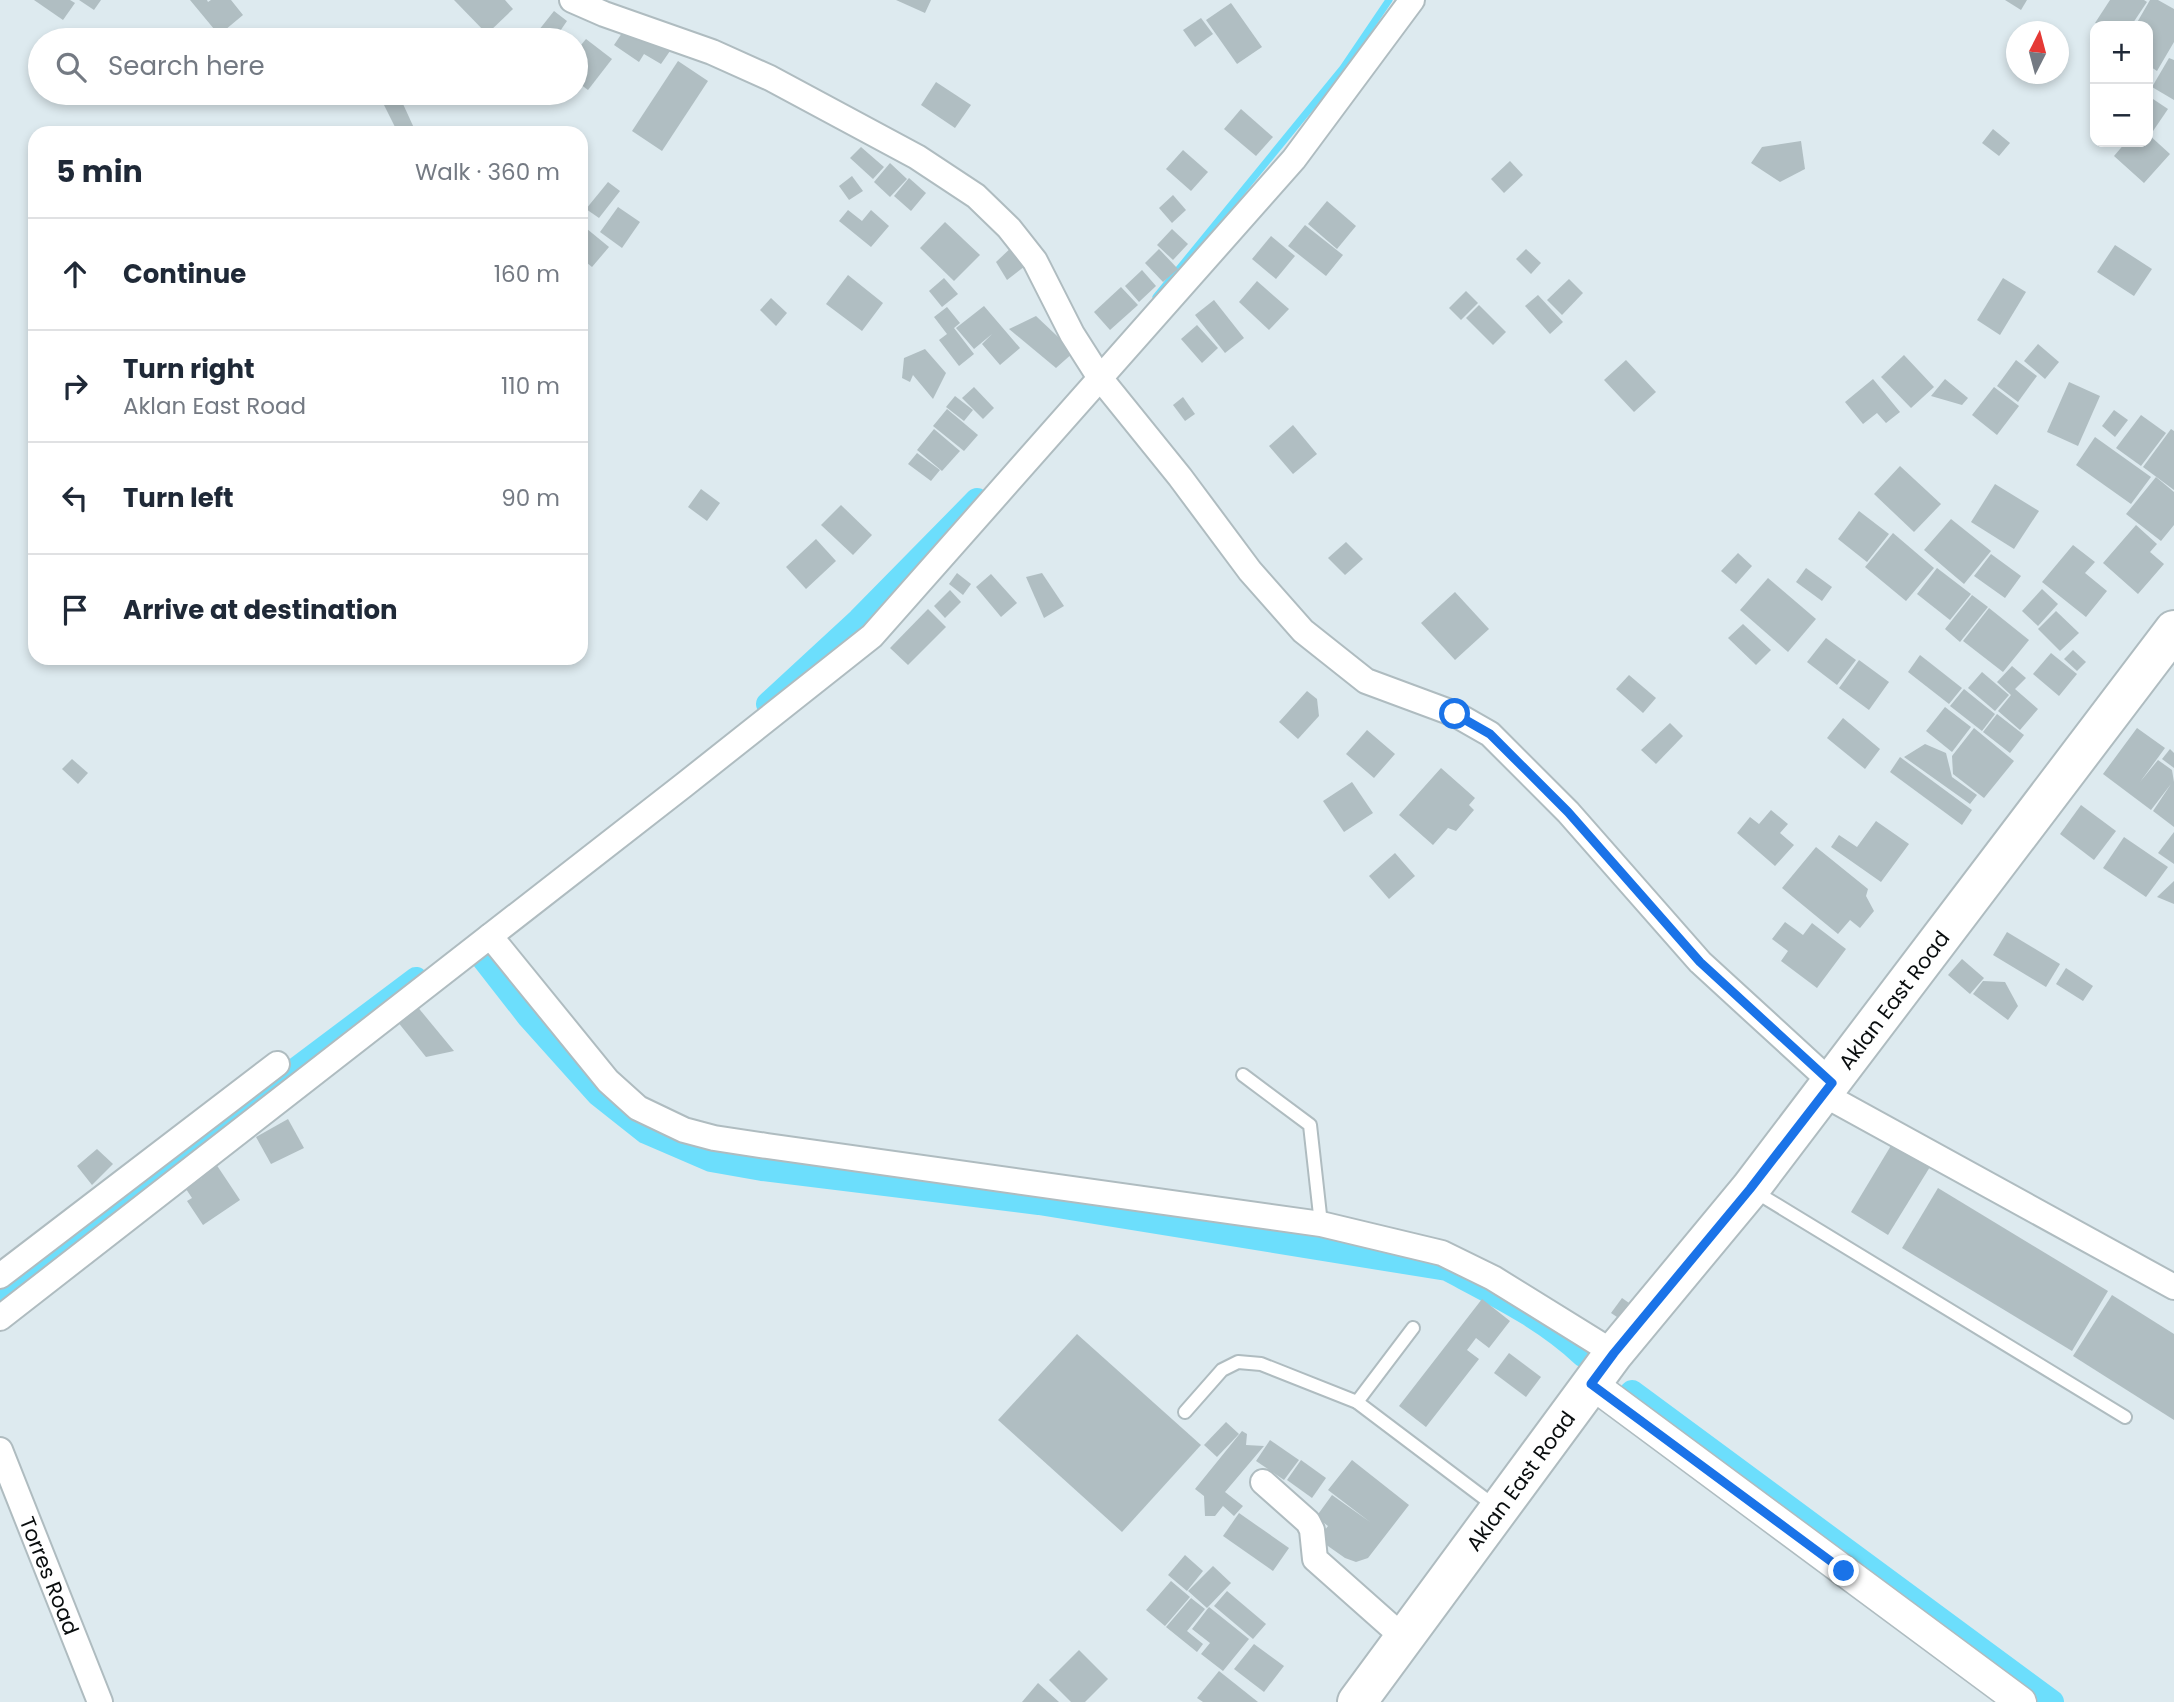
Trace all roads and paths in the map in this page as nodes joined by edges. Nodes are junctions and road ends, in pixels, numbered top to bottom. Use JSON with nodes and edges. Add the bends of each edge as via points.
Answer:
{"nodes":[{"id":1,"x":572,"y":0,"type":"edge"},
{"id":2,"x":1412,"y":0,"type":"edge"},
{"id":3,"x":1100,"y":379,"type":"junction"},
{"id":4,"x":2174,"y":630,"type":"edge"},
{"id":5,"x":490,"y":936,"type":"junction"},
{"id":6,"x":277,"y":1064,"type":"dead end"},
{"id":7,"x":1243,"y":1075,"type":"dead end"},
{"id":8,"x":1828,"y":1088,"type":"junction"},
{"id":9,"x":1750,"y":1189,"type":"junction"},
{"id":10,"x":1321,"y":1224,"type":"junction"},
{"id":11,"x":0,"y":1276,"type":"edge"},
{"id":12,"x":2174,"y":1287,"type":"edge"},
{"id":13,"x":0,"y":1318,"type":"edge"},
{"id":14,"x":1413,"y":1328,"type":"dead end"},
{"id":15,"x":1614,"y":1353,"type":"junction"},
{"id":16,"x":1591,"y":1384,"type":"junction"},
{"id":17,"x":1357,"y":1402,"type":"junction"},
{"id":18,"x":1185,"y":1412,"type":"dead end"},
{"id":19,"x":2125,"y":1417,"type":"dead end"},
{"id":20,"x":0,"y":1450,"type":"edge"},
{"id":21,"x":1263,"y":1482,"type":"dead end"},
{"id":22,"x":1499,"y":1509,"type":"junction"},
{"id":23,"x":1404,"y":1638,"type":"junction"},
{"id":24,"x":100,"y":1702,"type":"edge"},
{"id":25,"x":1357,"y":1702,"type":"edge"},
{"id":26,"x":2021,"y":1702,"type":"edge"}],
"edges":[{"from":1,"to":3,"type":"street","via":[[770,78],[916,157],[976,196],[1035,261]]},
{"from":2,"to":3,"type":"street","via":[[1294,159]]},
{"from":3,"to":5,"type":"street","via":[[872,636]]},
{"from":3,"to":8,"type":"street","via":[[1250,571],[1303,631],[1366,681],[1455,714],[1490,734],[1568,812],[1700,962]]},
{"from":4,"to":8,"type":"main road","name":"Aklan East Road"},
{"from":5,"to":10,"type":"street","via":[[608,1081],[638,1108],[684,1130],[727,1140]]},
{"from":5,"to":13,"type":"street"},
{"from":6,"to":11,"type":"street"},
{"from":7,"to":10,"type":"lane","via":[[1310,1125]]},
{"from":8,"to":9,"type":"main road","name":"Aklan East Road"},
{"from":8,"to":12,"type":"street"},
{"from":9,"to":15,"type":"main road","name":"Aklan East Road"},
{"from":9,"to":19,"type":"lane"},
{"from":10,"to":15,"type":"street","via":[[1443,1252]]},
{"from":14,"to":17,"type":"lane"},
{"from":15,"to":16,"type":"main road","name":"Aklan East Road"},
{"from":16,"to":22,"type":"main road","name":"Aklan East Road"},
{"from":16,"to":26,"type":"street"},
{"from":17,"to":18,"type":"lane","via":[[1261,1364],[1238,1362],[1222,1370]]},
{"from":17,"to":22,"type":"lane"},
{"from":20,"to":24,"type":"street","name":"Torres Road"},
{"from":21,"to":23,"type":"street","via":[[1308,1522],[1315,1559]]},
{"from":22,"to":23,"type":"main road","name":"Aklan East Road"},
{"from":23,"to":25,"type":"main road","name":"Aklan East Road"}]}
